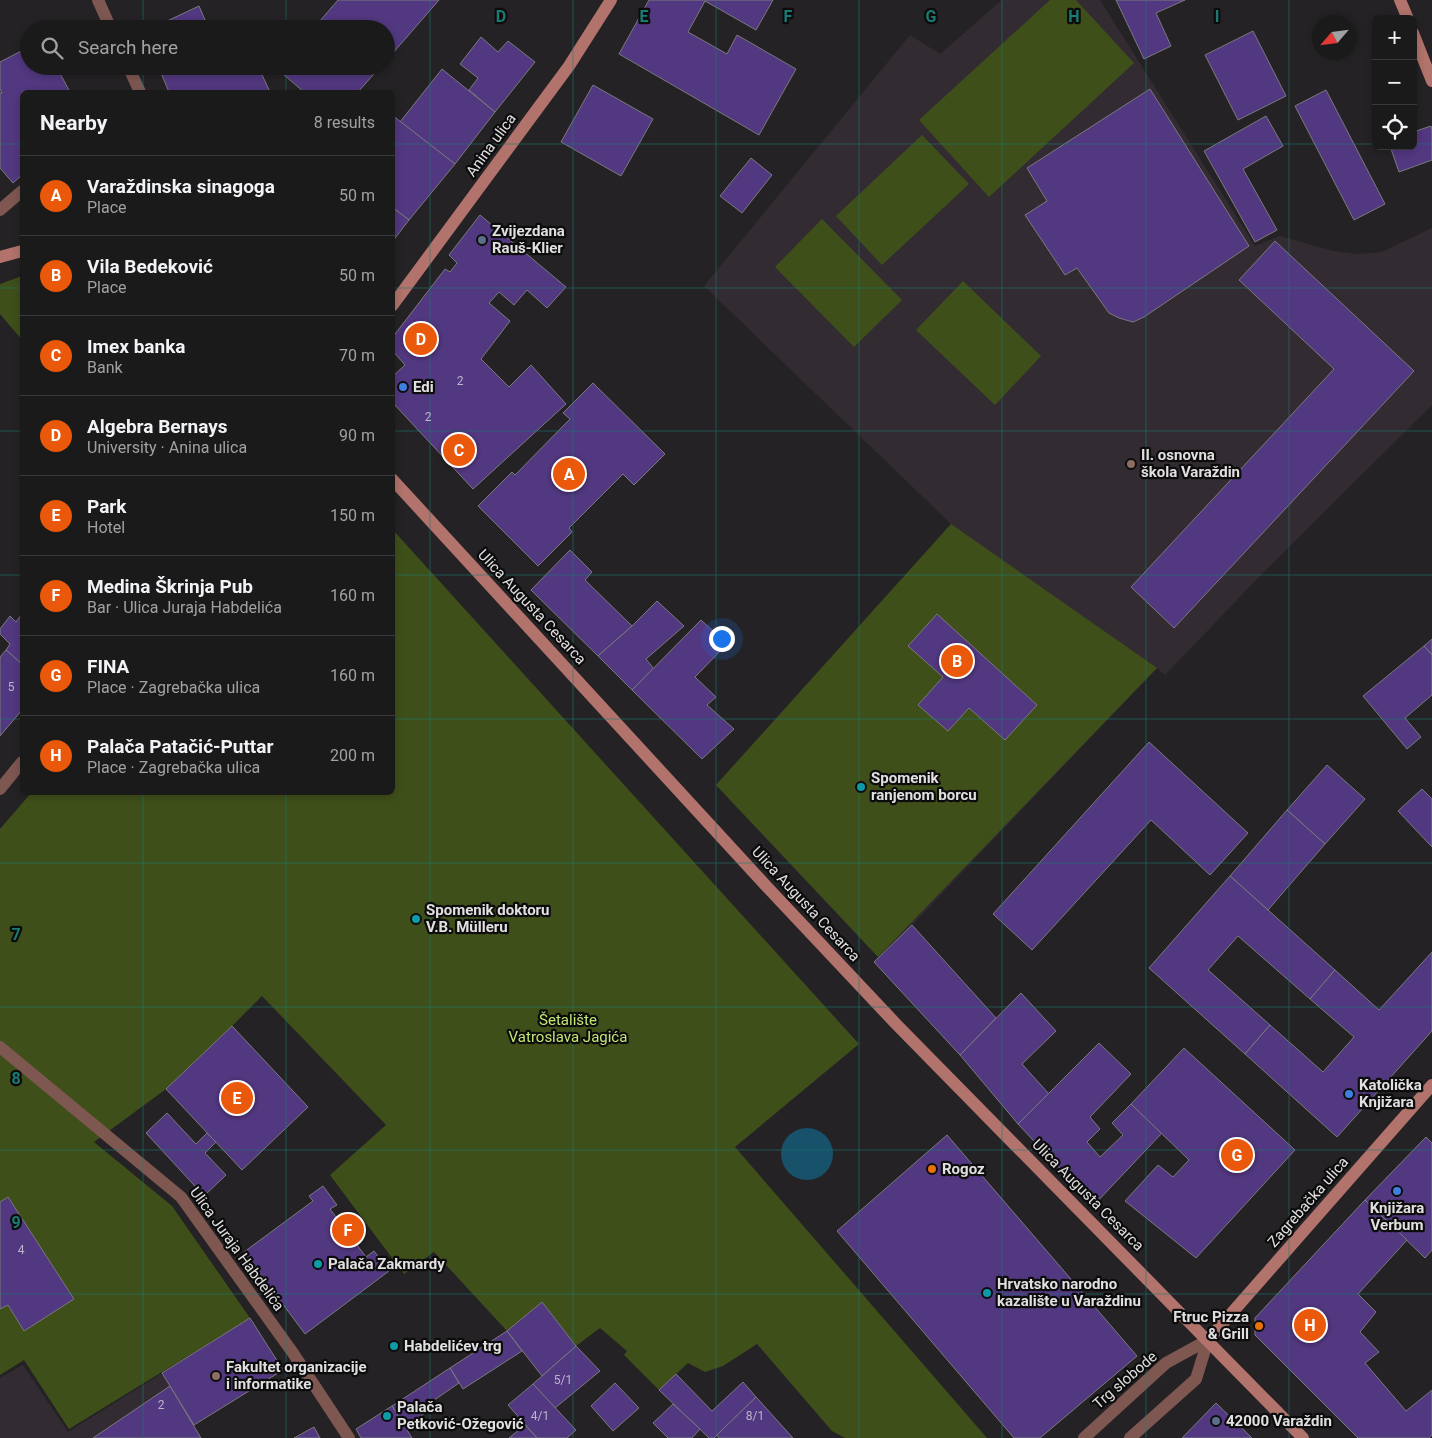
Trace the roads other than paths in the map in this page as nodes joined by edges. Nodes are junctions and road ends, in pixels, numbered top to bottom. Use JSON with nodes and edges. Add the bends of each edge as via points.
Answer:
{"nodes":[{"id":1,"x":98,"y":0,"type":"edge"},
{"id":2,"x":612,"y":0,"type":"edge"},
{"id":3,"x":1400,"y":0,"type":"edge"},
{"id":4,"x":1406,"y":15,"type":"edge"},
{"id":5,"x":107,"y":20,"type":"edge"},
{"id":6,"x":1417,"y":43,"type":"edge"},
{"id":7,"x":132,"y":75,"type":"edge"},
{"id":8,"x":1432,"y":81,"type":"edge"},
{"id":9,"x":139,"y":90,"type":"edge"},
{"id":10,"x":20,"y":193,"type":"edge"},
{"id":11,"x":0,"y":210,"type":"edge"},
{"id":12,"x":20,"y":252,"type":"edge"},
{"id":13,"x":0,"y":257,"type":"edge"},
{"id":14,"x":395,"y":302,"type":"edge"},
{"id":15,"x":395,"y":482,"type":"edge"},
{"id":16,"x":20,"y":764,"type":"edge"},
{"id":17,"x":0,"y":789,"type":"edge"},
{"id":18,"x":0,"y":1047,"type":"edge"},
{"id":19,"x":1432,"y":1085,"type":"edge"},
{"id":20,"x":1208,"y":1340,"type":"junction"},
{"id":21,"x":347,"y":1434,"type":"edge"},
{"id":22,"x":1084,"y":1438,"type":"edge"},
{"id":23,"x":1130,"y":1438,"type":"edge"},
{"id":24,"x":1303,"y":1438,"type":"edge"}],
"edges":[{"from":1,"to":5,"type":"street"},
{"from":2,"to":14,"type":"main road","name":"Anina ulica","via":[[568,66]]},
{"from":3,"to":4,"type":"main road"},
{"from":6,"to":8,"type":"main road"},
{"from":7,"to":9,"type":"street"},
{"from":10,"to":11,"type":"street"},
{"from":12,"to":13,"type":"main road"},
{"from":15,"to":20,"type":"main road","name":"Ulica Augusta Cesarca","via":[[897,1025]]},
{"from":16,"to":17,"type":"street"},
{"from":18,"to":21,"type":"street","name":"Ulica Juraja Habdelića","via":[[181,1197]]},
{"from":19,"to":20,"type":"main road","name":"Zagrebačka ulica"},
{"from":20,"to":22,"type":"street","name":"Trg slobode","via":[[1166,1364]]},
{"from":20,"to":23,"type":"street","via":[[1196,1379]]},
{"from":20,"to":24,"type":"main road","name":"Ulica Augusta Cesarca"}]}
